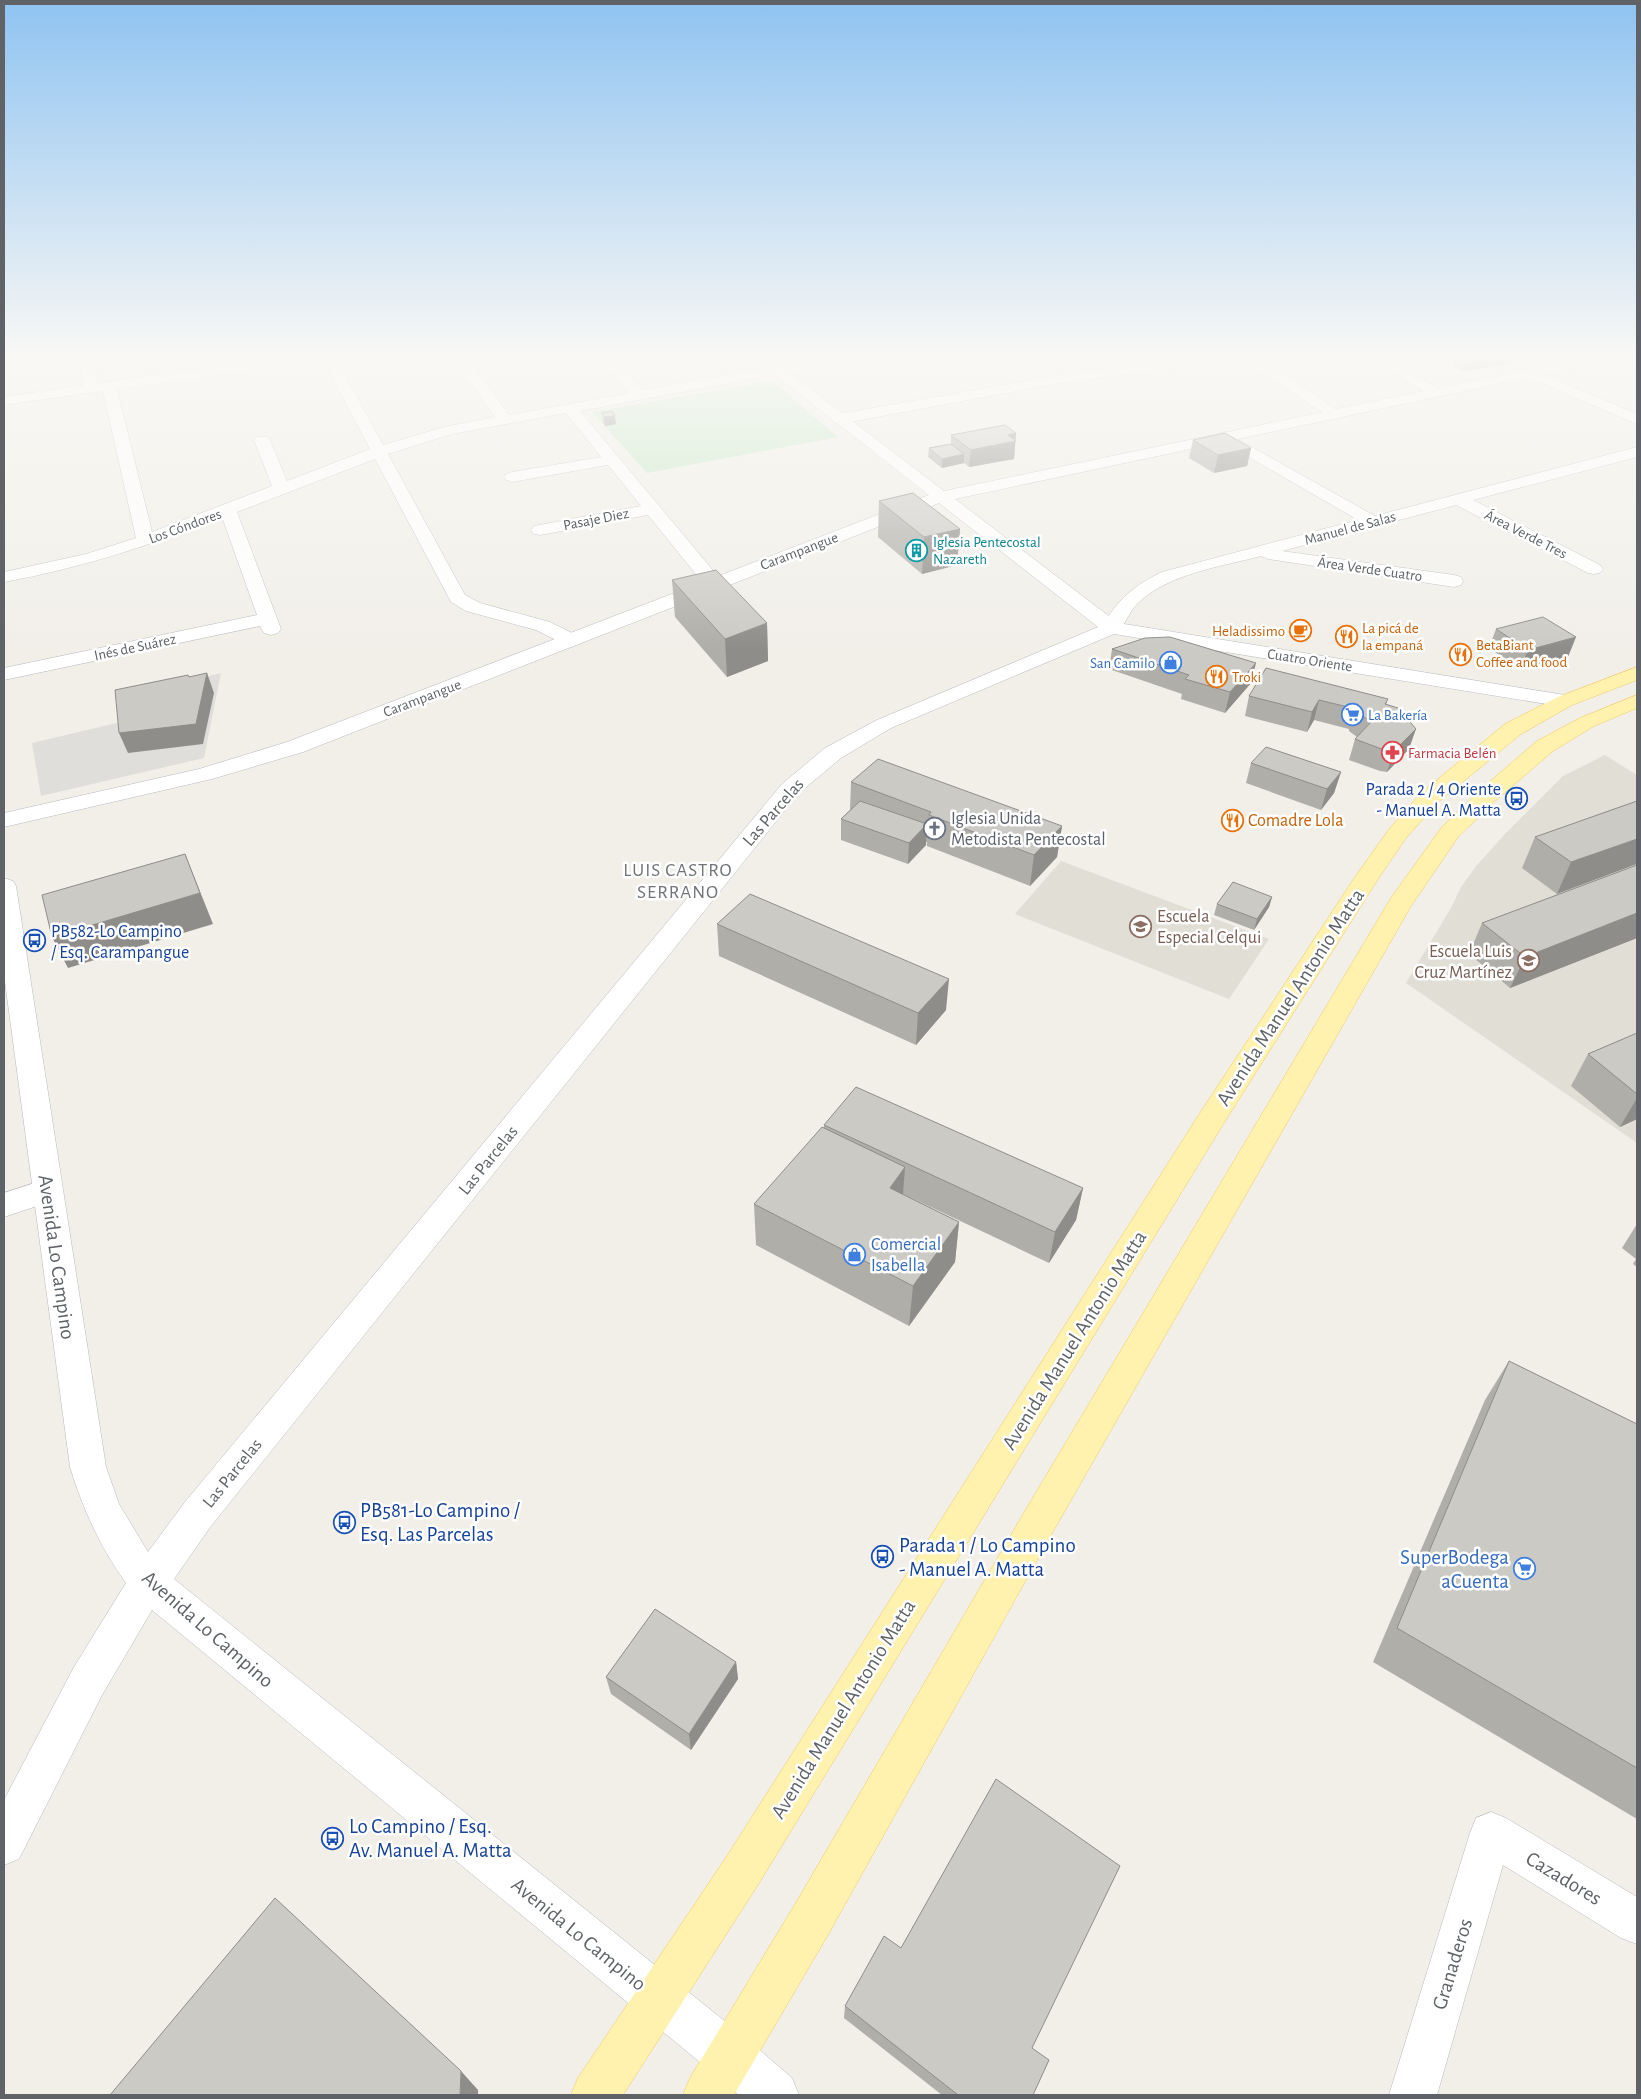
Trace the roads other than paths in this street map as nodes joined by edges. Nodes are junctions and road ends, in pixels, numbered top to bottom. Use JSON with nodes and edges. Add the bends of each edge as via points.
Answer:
{"nodes":[{"id":1,"x":125,"y":453,"type":"edge"},
{"id":2,"x":267,"y":453,"type":"edge"},
{"id":3,"x":375,"y":453,"type":"edge"},
{"id":4,"x":381,"y":453,"type":"edge"},
{"id":5,"x":606,"y":453,"type":"edge"},
{"id":6,"x":883,"y":453,"type":"edge"},
{"id":7,"x":1150,"y":453,"type":"edge"},
{"id":8,"x":1254,"y":453,"type":"edge"},
{"id":9,"x":1633,"y":453,"type":"edge"},
{"id":10,"x":1614,"y":458,"type":"junction"},
{"id":11,"x":612,"y":460,"type":"junction"},
{"id":12,"x":1637,"y":469,"type":"edge"},
{"id":13,"x":512,"y":477,"type":"dead end"},
{"id":14,"x":282,"y":490,"type":"junction"},
{"id":15,"x":940,"y":497,"type":"junction"},
{"id":16,"x":1458,"y":499,"type":"junction"},
{"id":17,"x":653,"y":509,"type":"junction"},
{"id":18,"x":228,"y":510,"type":"junction"},
{"id":19,"x":1374,"y":522,"type":"junction"},
{"id":20,"x":540,"y":530,"type":"dead end"},
{"id":21,"x":145,"y":541,"type":"junction"},
{"id":22,"x":1257,"y":553,"type":"junction"},
{"id":23,"x":1594,"y":569,"type":"dead end"},
{"id":24,"x":4,"y":577,"type":"edge"},
{"id":25,"x":1454,"y":581,"type":"dead end"},
{"id":26,"x":714,"y":584,"type":"junction"},
{"id":27,"x":1112,"y":628,"type":"junction"},
{"id":28,"x":571,"y":640,"type":"junction"},
{"id":29,"x":1637,"y":672,"type":"edge"},
{"id":30,"x":4,"y":674,"type":"edge"},
{"id":31,"x":1565,"y":701,"type":"junction"},
{"id":32,"x":1630,"y":703,"type":"edge"},
{"id":33,"x":4,"y":820,"type":"edge"},
{"id":34,"x":4,"y":886,"type":"edge"},
{"id":35,"x":47,"y":1191,"type":"junction"},
{"id":36,"x":4,"y":1205,"type":"edge"},
{"id":37,"x":149,"y":1583,"type":"junction"},
{"id":38,"x":1491,"y":1833,"type":"joint"},
{"id":39,"x":4,"y":1844,"type":"edge"},
{"id":40,"x":1637,"y":1922,"type":"edge"},
{"id":41,"x":659,"y":1998,"type":"junction"},
{"id":42,"x":730,"y":2056,"type":"junction"},
{"id":43,"x":595,"y":2095,"type":"edge"},
{"id":44,"x":707,"y":2095,"type":"edge"},
{"id":45,"x":776,"y":2095,"type":"edge"},
{"id":46,"x":1413,"y":2095,"type":"edge"}],
"edges":[{"from":1,"to":21,"type":"street"},
{"from":2,"to":14,"type":"street"},
{"from":3,"to":14,"type":"street","name":"Los Cóndores"},
{"from":4,"to":28,"type":"street","via":[[458,598],[473,607],[543,626]]},
{"from":5,"to":11,"type":"street"},
{"from":6,"to":15,"type":"street","name":"Cuatro Oriente"},
{"from":7,"to":15,"type":"street","name":"Carampangue"},
{"from":8,"to":19,"type":"street"},
{"from":9,"to":10,"type":"street","name":"Manuel de Salas"},
{"from":10,"to":12,"type":"street"},
{"from":10,"to":16,"type":"street","name":"Manuel de Salas"},
{"from":11,"to":13,"type":"street"},
{"from":11,"to":17,"type":"street"},
{"from":14,"to":18,"type":"street","name":"Los Cóndores"},
{"from":15,"to":26,"type":"street","name":"Carampangue"},
{"from":15,"to":27,"type":"street","name":"Cuatro Oriente"},
{"from":16,"to":19,"type":"street","name":"Manuel de Salas"},
{"from":16,"to":23,"type":"street","name":"Área Verde Tres"},
{"from":17,"to":20,"type":"street","name":"Pasaje Diez"},
{"from":17,"to":26,"type":"street"},
{"from":18,"to":21,"type":"street","name":"Los Cóndores"},
{"from":18,"to":30,"type":"street","name":"Inés de Suárez","via":[[269,624]]},
{"from":19,"to":22,"type":"street","name":"Manuel de Salas"},
{"from":21,"to":24,"type":"street","name":"Los Cóndores"},
{"from":22,"to":25,"type":"street","name":"Área Verde Cuatro"},
{"from":22,"to":27,"type":"street","name":"Manuel de Salas","via":[[1180,572],[1151,584],[1126,603]]},
{"from":26,"to":28,"type":"street","name":"Carampangue"},
{"from":27,"to":31,"type":"street","name":"Cuatro Oriente"},
{"from":27,"to":37,"type":"street","name":"Las Parcelas","via":[[884,724],[833,753],[790,789],[198,1514]]},
{"from":28,"to":33,"type":"street","name":"Carampangue","via":[[264,758]]},
{"from":29,"to":31,"type":"main road","name":"Avenida Manuel Antonio Matta"},
{"from":31,"to":32,"type":"main road"},
{"from":31,"to":41,"type":"main road","name":"Avenida Manuel Antonio Matta","via":[[1513,729],[1429,798],[1398,833],[1372,870],[1212,1118],[744,1868]]},
{"from":32,"to":42,"type":"main road","via":[[1545,746],[1487,796],[1450,832],[1400,904]]},
{"from":34,"to":35,"type":"street","name":"Avenida Lo Campino"},
{"from":35,"to":36,"type":"street"},
{"from":35,"to":37,"type":"street","name":"Avenida Lo Campino","via":[[88,1467],[105,1516],[124,1551]]},
{"from":37,"to":39,"type":"street","name":"Las Parcelas","via":[[88,1681]]},
{"from":37,"to":41,"type":"street","name":"Avenida Lo Campino"},
{"from":38,"to":40,"type":"street","name":"Cazadores"},
{"from":38,"to":46,"type":"street","name":"Granaderos"},
{"from":41,"to":42,"type":"street","name":"Avenida Lo Campino"},
{"from":41,"to":43,"type":"main road","name":"Avenida Manuel Antonio Matta"},
{"from":42,"to":44,"type":"main road"},
{"from":42,"to":45,"type":"street","name":"Avenida Lo Campino"}]}
